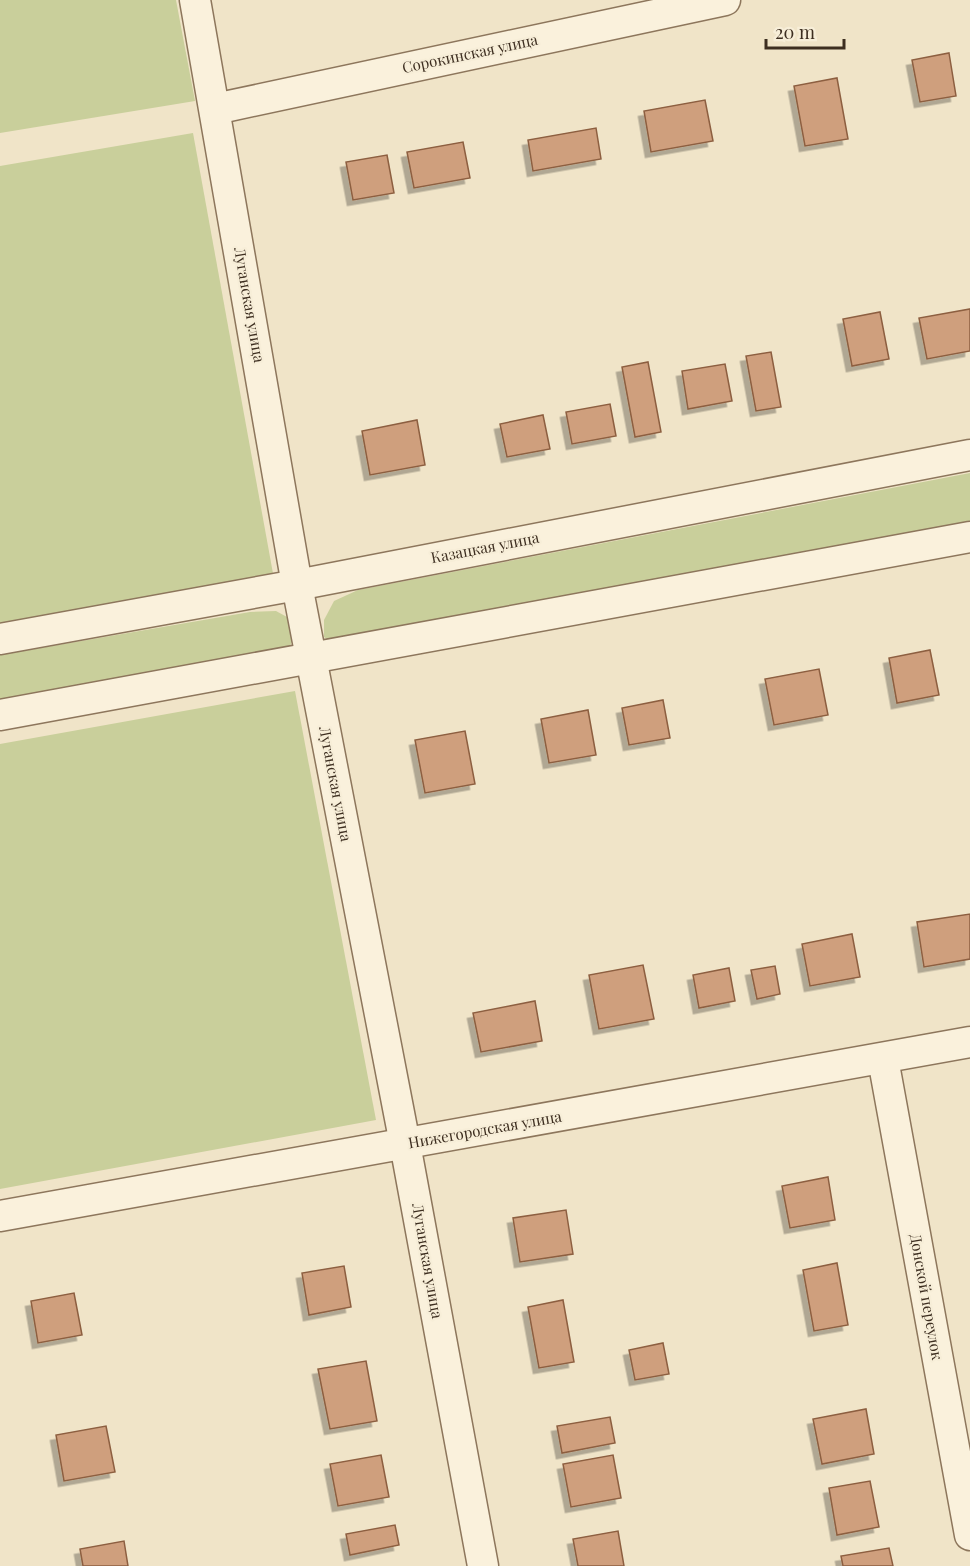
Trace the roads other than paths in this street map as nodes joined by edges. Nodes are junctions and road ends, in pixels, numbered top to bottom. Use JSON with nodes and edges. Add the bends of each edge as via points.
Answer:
{"nodes":[{"id":1,"x":195,"y":0,"type":"edge"},
{"id":2,"x":725,"y":0,"type":"edge"},
{"id":3,"x":690,"y":3,"type":"edge"},
{"id":4,"x":215,"y":109,"type":"junction"},
{"id":5,"x":970,"y":454,"type":"edge"},
{"id":6,"x":970,"y":537,"type":"edge"},
{"id":7,"x":297,"y":585,"type":"junction"},
{"id":8,"x":0,"y":639,"type":"edge"},
{"id":9,"x":311,"y":659,"type":"junction"},
{"id":10,"x":0,"y":715,"type":"edge"},
{"id":11,"x":970,"y":1042,"type":"edge"},
{"id":12,"x":883,"y":1059,"type":"junction"},
{"id":13,"x":405,"y":1144,"type":"junction"},
{"id":14,"x":0,"y":1216,"type":"edge"},
{"id":15,"x":970,"y":1535,"type":"edge"},
{"id":16,"x":483,"y":1566,"type":"edge"}],
"edges":[{"from":1,"to":4,"type":"street","name":"Луганская улица"},
{"from":2,"to":3,"type":"street","name":"Сорокинская улица"},
{"from":3,"to":4,"type":"street","name":"Сорокинская улица"},
{"from":4,"to":7,"type":"street","name":"Луганская улица"},
{"from":5,"to":7,"type":"street","name":"Казацкая улица"},
{"from":6,"to":9,"type":"street"},
{"from":7,"to":8,"type":"street","name":"Казацкая улица"},
{"from":7,"to":9,"type":"street","name":"Луганская улица"},
{"from":9,"to":10,"type":"street"},
{"from":9,"to":13,"type":"street","name":"Луганская улица"},
{"from":11,"to":12,"type":"street","name":"Нижегородская улица"},
{"from":12,"to":13,"type":"street","name":"Нижегородская улица"},
{"from":12,"to":15,"type":"street","name":"Донской переулок"},
{"from":13,"to":14,"type":"street","name":"Нижегородская улица"},
{"from":13,"to":16,"type":"street","name":"Луганская улица"}]}
